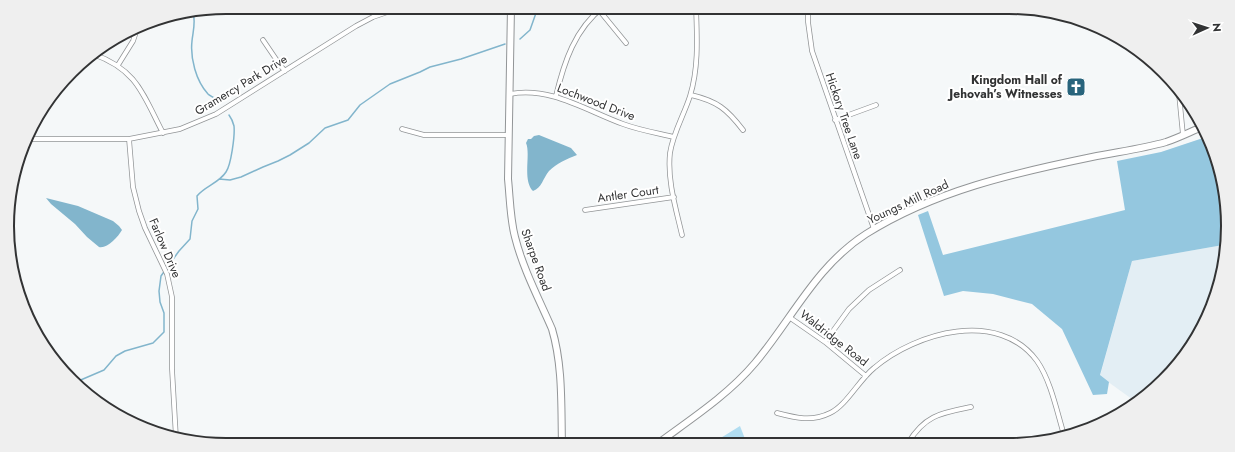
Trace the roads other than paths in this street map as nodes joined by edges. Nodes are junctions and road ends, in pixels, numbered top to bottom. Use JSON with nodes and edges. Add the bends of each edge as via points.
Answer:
{"nodes":[{"id":1,"x":382,"y":14,"type":"edge"},
{"id":2,"x":511,"y":14,"type":"edge"},
{"id":3,"x":595,"y":14,"type":"edge"},
{"id":4,"x":602,"y":14,"type":"edge"},
{"id":5,"x":696,"y":14,"type":"edge"},
{"id":6,"x":808,"y":14,"type":"edge"},
{"id":7,"x":379,"y":15,"type":"joint"},
{"id":8,"x":135,"y":34,"type":"edge"},
{"id":9,"x":263,"y":40,"type":"dead end"},
{"id":10,"x":626,"y":43,"type":"dead end"},
{"id":11,"x":99,"y":57,"type":"edge"},
{"id":12,"x":118,"y":65,"type":"junction"},
{"id":13,"x":285,"y":71,"type":"junction"},
{"id":14,"x":510,"y":94,"type":"junction"},
{"id":15,"x":690,"y":95,"type":"junction"},
{"id":16,"x":556,"y":96,"type":"junction"},
{"id":17,"x":1180,"y":101,"type":"edge"},
{"id":18,"x":876,"y":106,"type":"dead end"},
{"id":19,"x":835,"y":120,"type":"junction"},
{"id":20,"x":402,"y":129,"type":"dead end"},
{"id":21,"x":1197,"y":129,"type":"edge"},
{"id":22,"x":743,"y":130,"type":"dead end"},
{"id":23,"x":163,"y":133,"type":"junction"},
{"id":24,"x":509,"y":135,"type":"junction"},
{"id":25,"x":1183,"y":135,"type":"junction"},
{"id":26,"x":674,"y":137,"type":"junction"},
{"id":27,"x":129,"y":139,"type":"junction"},
{"id":28,"x":32,"y":140,"type":"edge"},
{"id":29,"x":674,"y":197,"type":"junction"},
{"id":30,"x":585,"y":210,"type":"dead end"},
{"id":31,"x":874,"y":229,"type":"junction"},
{"id":32,"x":682,"y":235,"type":"dead end"},
{"id":33,"x":900,"y":270,"type":"dead end"},
{"id":34,"x":789,"y":317,"type":"junction"},
{"id":35,"x":825,"y":342,"type":"junction"},
{"id":36,"x":866,"y":376,"type":"junction"},
{"id":37,"x":971,"y":407,"type":"dead end"},
{"id":38,"x":777,"y":413,"type":"dead end"},
{"id":39,"x":1063,"y":431,"type":"edge"},
{"id":40,"x":176,"y":432,"type":"edge"},
{"id":41,"x":562,"y":438,"type":"edge"},
{"id":42,"x":665,"y":438,"type":"edge"},
{"id":43,"x":911,"y":438,"type":"edge"}],
"edges":[{"from":1,"to":7,"type":"street","name":"Gramercy Park Drive"},
{"from":2,"to":14,"type":"street","name":"Sharpe Road"},
{"from":3,"to":16,"type":"street","via":[[574,41]]},
{"from":4,"to":10,"type":"street"},
{"from":5,"to":15,"type":"street","via":[[697,54]]},
{"from":6,"to":19,"type":"street","name":"Hickory Tree Lane","via":[[812,51]]},
{"from":7,"to":13,"type":"street","name":"Gramercy Park Drive","via":[[337,37]]},
{"from":8,"to":12,"type":"street"},
{"from":9,"to":13,"type":"street"},
{"from":11,"to":12,"type":"street"},
{"from":12,"to":23,"type":"street","via":[[138,86]]},
{"from":13,"to":23,"type":"street","name":"Gramercy Park Drive","via":[[216,114]]},
{"from":14,"to":16,"type":"street","name":"Lochwood Drive","via":[[532,92]]},
{"from":14,"to":24,"type":"street","name":"Sharpe Road"},
{"from":15,"to":22,"type":"street","via":[[717,104],[731,115]]},
{"from":15,"to":26,"type":"street"},
{"from":16,"to":26,"type":"street","name":"Lochwood Drive","via":[[632,127]]},
{"from":17,"to":25,"type":"street"},
{"from":18,"to":19,"type":"street"},
{"from":19,"to":31,"type":"street","name":"Hickory Tree Lane"},
{"from":20,"to":24,"type":"street","via":[[424,136]]},
{"from":21,"to":25,"type":"street","name":"Youngs Mill Road"},
{"from":23,"to":27,"type":"street","name":"Gramercy Park Drive"},
{"from":24,"to":41,"type":"street","name":"Sharpe Road","via":[[508,179],[512,221],[519,252],[552,329],[557,347]]},
{"from":25,"to":31,"type":"street","name":"Youngs Mill Road","via":[[1150,146],[981,183],[932,201]]},
{"from":26,"to":29,"type":"street","via":[[670,154]]},
{"from":27,"to":28,"type":"street","name":"Gramercy Park Drive"},
{"from":27,"to":40,"type":"street","name":"Farlow Drive","via":[[133,187],[139,211],[167,274],[172,296],[171,355]]},
{"from":29,"to":30,"type":"street","name":"Antler Court"},
{"from":29,"to":32,"type":"street"},
{"from":31,"to":34,"type":"street","name":"Youngs Mill Road","via":[[848,247],[826,268]]},
{"from":33,"to":35,"type":"street","via":[[869,290],[849,309]]},
{"from":34,"to":35,"type":"street","name":"Waldridge Road"},
{"from":34,"to":42,"type":"street","name":"Youngs Mill Road","via":[[757,361],[736,383],[715,402]]},
{"from":35,"to":36,"type":"street","name":"Waldridge Road"},
{"from":36,"to":38,"type":"street","via":[[840,406],[820,418],[796,419]]},
{"from":36,"to":39,"type":"street","via":[[898,351],[925,339],[968,330],[1002,335],[1030,353],[1044,373]]},
{"from":37,"to":43,"type":"street","via":[[935,416]]}]}
